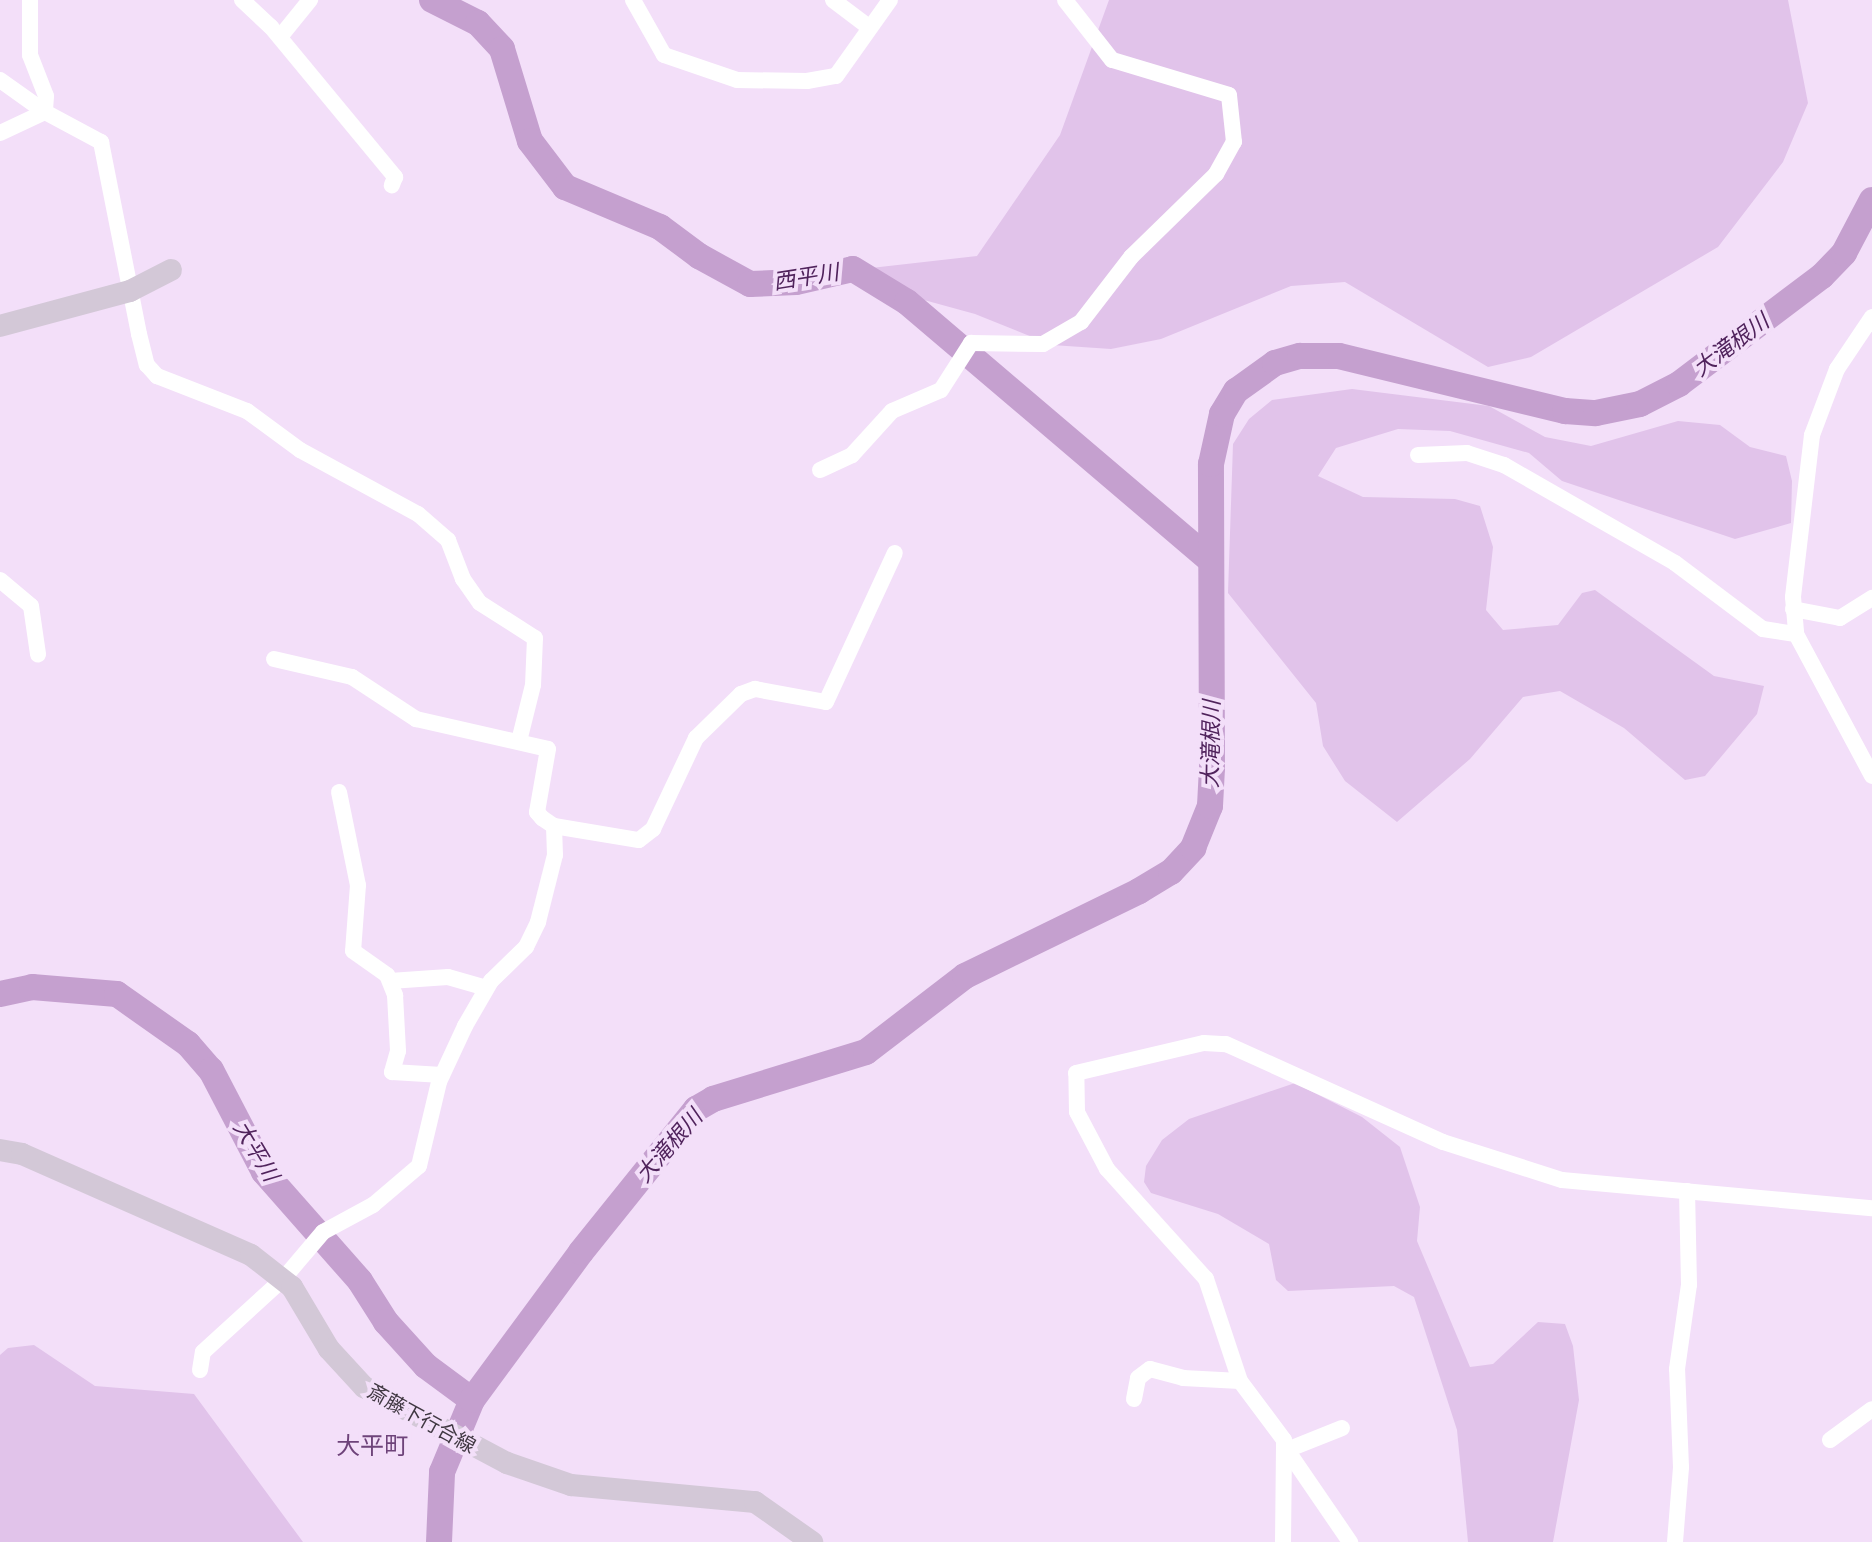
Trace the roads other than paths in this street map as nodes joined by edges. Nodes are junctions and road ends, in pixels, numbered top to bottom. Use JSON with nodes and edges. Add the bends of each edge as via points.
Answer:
{"nodes":[{"id":1,"x":30,"y":0,"type":"edge"},
{"id":2,"x":242,"y":0,"type":"edge"},
{"id":3,"x":310,"y":0,"type":"edge"},
{"id":4,"x":633,"y":0,"type":"edge"},
{"id":5,"x":833,"y":0,"type":"edge"},
{"id":6,"x":890,"y":0,"type":"edge"},
{"id":7,"x":1065,"y":0,"type":"edge"},
{"id":8,"x":870,"y":28,"type":"junction"},
{"id":9,"x":280,"y":37,"type":"junction"},
{"id":10,"x":0,"y":80,"type":"edge"},
{"id":11,"x":45,"y":112,"type":"junction"},
{"id":12,"x":0,"y":133,"type":"edge"},
{"id":13,"x":392,"y":185,"type":"dead end"},
{"id":14,"x":171,"y":270,"type":"dead end"},
{"id":15,"x":130,"y":291,"type":"junction"},
{"id":16,"x":1872,"y":317,"type":"edge"},
{"id":17,"x":0,"y":326,"type":"edge"},
{"id":18,"x":1418,"y":455,"type":"dead end"},
{"id":19,"x":820,"y":470,"type":"dead end"},
{"id":20,"x":895,"y":553,"type":"dead end"},
{"id":21,"x":0,"y":580,"type":"edge"},
{"id":22,"x":1872,"y":598,"type":"edge"},
{"id":23,"x":1793,"y":609,"type":"junction"},
{"id":24,"x":1796,"y":634,"type":"junction"},
{"id":25,"x":38,"y":654,"type":"dead end"},
{"id":26,"x":274,"y":659,"type":"dead end"},
{"id":27,"x":519,"y":741,"type":"junction"},
{"id":28,"x":1872,"y":776,"type":"edge"},
{"id":29,"x":339,"y":792,"type":"dead end"},
{"id":30,"x":554,"y":826,"type":"junction"},
{"id":31,"x":390,"y":981,"type":"junction"},
{"id":32,"x":486,"y":988,"type":"junction"},
{"id":33,"x":442,"y":1075,"type":"junction"},
{"id":34,"x":0,"y":1150,"type":"edge"},
{"id":35,"x":1687,"y":1191,"type":"junction"},
{"id":36,"x":1872,"y":1208,"type":"edge"},
{"id":37,"x":284,"y":1278,"type":"junction"},
{"id":38,"x":200,"y":1370,"type":"dead end"},
{"id":39,"x":1240,"y":1381,"type":"junction"},
{"id":40,"x":1134,"y":1399,"type":"dead end"},
{"id":41,"x":1872,"y":1409,"type":"edge"},
{"id":42,"x":1342,"y":1428,"type":"dead end"},
{"id":43,"x":1830,"y":1440,"type":"dead end"},
{"id":44,"x":1287,"y":1450,"type":"junction"},
{"id":45,"x":812,"y":1542,"type":"edge"},
{"id":46,"x":1283,"y":1542,"type":"edge"},
{"id":47,"x":1350,"y":1542,"type":"edge"},
{"id":48,"x":1675,"y":1542,"type":"edge"}],
"edges":[{"from":1,"to":11,"type":"street","via":[[30,55],[46,96]]},
{"from":2,"to":9,"type":"street"},
{"from":3,"to":9,"type":"street"},
{"from":4,"to":8,"type":"street","via":[[664,55],[737,80],[836,76]]},
{"from":5,"to":8,"type":"street"},
{"from":6,"to":8,"type":"street"},
{"from":7,"to":19,"type":"street","via":[[1112,60],[1229,95],[1234,142],[1216,174],[1131,257],[1110,291],[1081,322],[1043,344],[971,343],[941,390],[892,411],[852,455]]},
{"from":9,"to":13,"type":"street","via":[[395,177]]},
{"from":10,"to":11,"type":"street"},
{"from":11,"to":12,"type":"street"},
{"from":11,"to":15,"type":"street","via":[[101,142]]},
{"from":14,"to":15,"type":"main road"},
{"from":15,"to":17,"type":"main road"},
{"from":15,"to":27,"type":"street","via":[[147,365],[157,376],[247,411],[300,450],[418,514],[448,540],[463,579],[480,603],[535,638],[533,685]]},
{"from":16,"to":23,"type":"street","via":[[1837,369],[1812,435]]},
{"from":18,"to":24,"type":"street","via":[[1467,453],[1504,465],[1675,563],[1763,629]]},
{"from":20,"to":30,"type":"street","via":[[826,702],[755,689],[741,694],[696,738],[653,829],[639,840]]},
{"from":21,"to":25,"type":"street","via":[[31,606]]},
{"from":22,"to":23,"type":"street","via":[[1840,618]]},
{"from":23,"to":24,"type":"street"},
{"from":24,"to":28,"type":"street"},
{"from":26,"to":27,"type":"street","via":[[352,677],[416,719]]},
{"from":27,"to":30,"type":"street","via":[[548,749],[537,812]]},
{"from":29,"to":31,"type":"street","via":[[359,898],[353,951]]},
{"from":30,"to":32,"type":"street","via":[[555,855],[538,922],[526,947]]},
{"from":31,"to":32,"type":"street","via":[[448,977]]},
{"from":31,"to":33,"type":"street","via":[[397,1006],[398,1051],[392,1072]]},
{"from":32,"to":33,"type":"street"},
{"from":33,"to":37,"type":"street","via":[[419,1166],[373,1205],[323,1232]]},
{"from":34,"to":37,"type":"main road","name":"斎藤下行合線","via":[[22,1154],[238,1248]]},
{"from":35,"to":36,"type":"street"},
{"from":35,"to":39,"type":"street","via":[[1606,1187],[1520,1168],[1362,1108],[1226,1044],[1204,1043],[1076,1073],[1077,1112],[1107,1169],[1206,1279]]},
{"from":35,"to":48,"type":"street","via":[[1689,1285],[1677,1369],[1681,1467]]},
{"from":37,"to":38,"type":"street","via":[[203,1352]]},
{"from":37,"to":45,"type":"main road","name":"斎藤下行合線","via":[[353,1376],[417,1418],[501,1460],[571,1485],[755,1502]]},
{"from":39,"to":40,"type":"street","via":[[1183,1378],[1150,1369],[1138,1378]]},
{"from":39,"to":44,"type":"street"},
{"from":41,"to":43,"type":"street"},
{"from":42,"to":44,"type":"street"},
{"from":44,"to":46,"type":"street"},
{"from":44,"to":47,"type":"street"}]}
